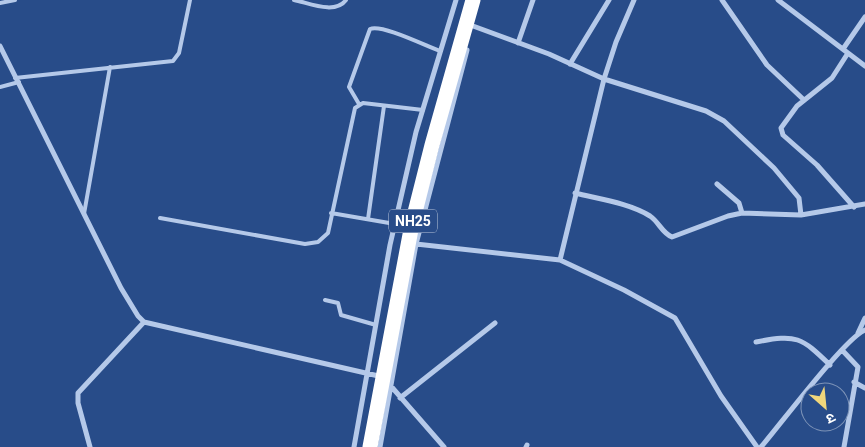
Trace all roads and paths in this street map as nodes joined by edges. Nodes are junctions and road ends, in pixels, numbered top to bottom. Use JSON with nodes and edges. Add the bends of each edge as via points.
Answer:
{"nodes":[{"id":1,"x":15,"y":0,"type":"edge"},
{"id":2,"x":190,"y":0,"type":"edge"},
{"id":3,"x":294,"y":0,"type":"edge"},
{"id":4,"x":346,"y":0,"type":"edge"},
{"id":5,"x":456,"y":0,"type":"edge"},
{"id":6,"x":464,"y":0,"type":"edge"},
{"id":7,"x":473,"y":0,"type":"edge"},
{"id":8,"x":533,"y":0,"type":"edge"},
{"id":9,"x":608,"y":0,"type":"edge"},
{"id":10,"x":634,"y":0,"type":"edge"},
{"id":11,"x":722,"y":0,"type":"edge"},
{"id":12,"x":778,"y":0,"type":"edge"},
{"id":13,"x":0,"y":3,"type":"edge"},
{"id":14,"x":865,"y":17,"type":"edge"},
{"id":15,"x":475,"y":18,"type":"dead end"},
{"id":16,"x":473,"y":26,"type":"junction"},
{"id":17,"x":470,"y":36,"type":"dead end"},
{"id":18,"x":518,"y":43,"type":"junction"},
{"id":19,"x":468,"y":45,"type":"dead end"},
{"id":20,"x":0,"y":46,"type":"edge"},
{"id":21,"x":843,"y":49,"type":"junction"},
{"id":22,"x":440,"y":51,"type":"junction"},
{"id":23,"x":848,"y":53,"type":"junction"},
{"id":24,"x":570,"y":64,"type":"junction"},
{"id":25,"x":865,"y":66,"type":"edge"},
{"id":26,"x":110,"y":68,"type":"junction"},
{"id":27,"x":604,"y":79,"type":"junction"},
{"id":28,"x":17,"y":80,"type":"junction"},
{"id":29,"x":0,"y":87,"type":"edge"},
{"id":30,"x":804,"y":100,"type":"junction"},
{"id":31,"x":359,"y":104,"type":"junction"},
{"id":32,"x":384,"y":106,"type":"junction"},
{"id":33,"x":423,"y":110,"type":"junction"},
{"id":34,"x":717,"y":184,"type":"dead end"},
{"id":35,"x":575,"y":193,"type":"junction"},
{"id":36,"x":865,"y":204,"type":"edge"},
{"id":37,"x":854,"y":207,"type":"junction"},
{"id":38,"x":332,"y":213,"type":"junction"},
{"id":39,"x":742,"y":213,"type":"junction"},
{"id":40,"x":84,"y":214,"type":"junction"},
{"id":41,"x":801,"y":215,"type":"junction"},
{"id":42,"x":160,"y":218,"type":"dead end"},
{"id":43,"x":368,"y":219,"type":"junction"},
{"id":44,"x":395,"y":224,"type":"junction"},
{"id":45,"x":416,"y":244,"type":"junction"},
{"id":46,"x":560,"y":260,"type":"junction"},
{"id":47,"x":325,"y":300,"type":"dead end"},
{"id":48,"x":865,"y":318,"type":"edge"},
{"id":49,"x":144,"y":322,"type":"junction"},
{"id":50,"x":495,"y":323,"type":"dead end"},
{"id":51,"x":376,"y":325,"type":"junction"},
{"id":52,"x":865,"y":330,"type":"edge"},
{"id":53,"x":858,"y":334,"type":"junction"},
{"id":54,"x":756,"y":342,"type":"dead end"},
{"id":55,"x":842,"y":350,"type":"junction"},
{"id":56,"x":830,"y":366,"type":"junction"},
{"id":57,"x":378,"y":378,"type":"junction"},
{"id":58,"x":854,"y":382,"type":"junction"},
{"id":59,"x":865,"y":388,"type":"edge"},
{"id":60,"x":400,"y":398,"type":"junction"},
{"id":61,"x":90,"y":447,"type":"edge"},
{"id":62,"x":354,"y":447,"type":"edge"},
{"id":63,"x":361,"y":447,"type":"edge"},
{"id":64,"x":370,"y":447,"type":"edge"},
{"id":65,"x":380,"y":447,"type":"edge"},
{"id":66,"x":444,"y":447,"type":"edge"},
{"id":67,"x":757,"y":447,"type":"edge"},
{"id":68,"x":761,"y":447,"type":"edge"},
{"id":69,"x":844,"y":447,"type":"edge"}],
"edges":[{"from":1,"to":13,"type":"lane"},
{"from":2,"to":26,"type":"lane","via":[[177,57],[166,63]]},
{"from":3,"to":4,"type":"lane","via":[[332,8]]},
{"from":5,"to":22,"type":"street"},
{"from":6,"to":57,"type":"highway","number":"NH25","via":[[404,222]]},
{"from":7,"to":57,"type":"highway","number":"NH25","via":[[412,224]]},
{"from":8,"to":18,"type":"street"},
{"from":9,"to":24,"type":"street"},
{"from":10,"to":27,"type":"street"},
{"from":11,"to":30,"type":"street","via":[[767,65]]},
{"from":12,"to":21,"type":"street"},
{"from":14,"to":21,"type":"street"},
{"from":15,"to":16,"type":"street"},
{"from":16,"to":17,"type":"street"},
{"from":16,"to":18,"type":"street"},
{"from":18,"to":24,"type":"street"},
{"from":19,"to":45,"type":"street"},
{"from":20,"to":28,"type":"street"},
{"from":21,"to":23,"type":"street"},
{"from":22,"to":31,"type":"lane","via":[[389,31],[372,28],[349,87]]},
{"from":22,"to":33,"type":"street"},
{"from":23,"to":25,"type":"street"},
{"from":23,"to":30,"type":"street","via":[[832,78]]},
{"from":24,"to":27,"type":"street"},
{"from":26,"to":28,"type":"lane"},
{"from":26,"to":40,"type":"lane"},
{"from":27,"to":35,"type":"street"},
{"from":27,"to":41,"type":"street","via":[[690,105],[724,121],[774,168],[799,198]]},
{"from":28,"to":29,"type":"lane"},
{"from":28,"to":40,"type":"street"},
{"from":30,"to":37,"type":"street","via":[[792,111],[782,126],[782,132]]},
{"from":31,"to":32,"type":"lane"},
{"from":31,"to":38,"type":"lane","via":[[352,113]]},
{"from":32,"to":33,"type":"lane"},
{"from":32,"to":43,"type":"lane"},
{"from":33,"to":44,"type":"street"},
{"from":34,"to":39,"type":"street","via":[[739,203]]},
{"from":35,"to":39,"type":"street","via":[[649,216],[666,235],[672,237]]},
{"from":35,"to":46,"type":"street"},
{"from":36,"to":37,"type":"street"},
{"from":37,"to":41,"type":"street"},
{"from":38,"to":42,"type":"lane","via":[[328,233],[314,244]]},
{"from":38,"to":43,"type":"lane"},
{"from":39,"to":41,"type":"street"},
{"from":40,"to":49,"type":"street","via":[[121,288]]},
{"from":43,"to":44,"type":"lane"},
{"from":44,"to":51,"type":"street"},
{"from":45,"to":46,"type":"street"},
{"from":45,"to":57,"type":"street"},
{"from":46,"to":67,"type":"street","via":[[675,318],[721,396]]},
{"from":47,"to":51,"type":"lane","via":[[338,303],[340,315]]},
{"from":48,"to":53,"type":"street"},
{"from":49,"to":57,"type":"street"},
{"from":49,"to":61,"type":"street","via":[[78,393]]},
{"from":50,"to":60,"type":"street"},
{"from":51,"to":57,"type":"street"},
{"from":52,"to":53,"type":"street"},
{"from":53,"to":55,"type":"street"},
{"from":54,"to":56,"type":"street","via":[[777,338],[803,341]]},
{"from":55,"to":56,"type":"street"},
{"from":55,"to":58,"type":"street","via":[[858,367]]},
{"from":56,"to":68,"type":"street"},
{"from":57,"to":60,"type":"street"},
{"from":57,"to":62,"type":"street"},
{"from":57,"to":63,"type":"highway","number":"NH25"},
{"from":57,"to":64,"type":"highway","number":"NH25"},
{"from":57,"to":65,"type":"street"},
{"from":58,"to":59,"type":"street"},
{"from":58,"to":69,"type":"street"},
{"from":60,"to":66,"type":"street"}]}
